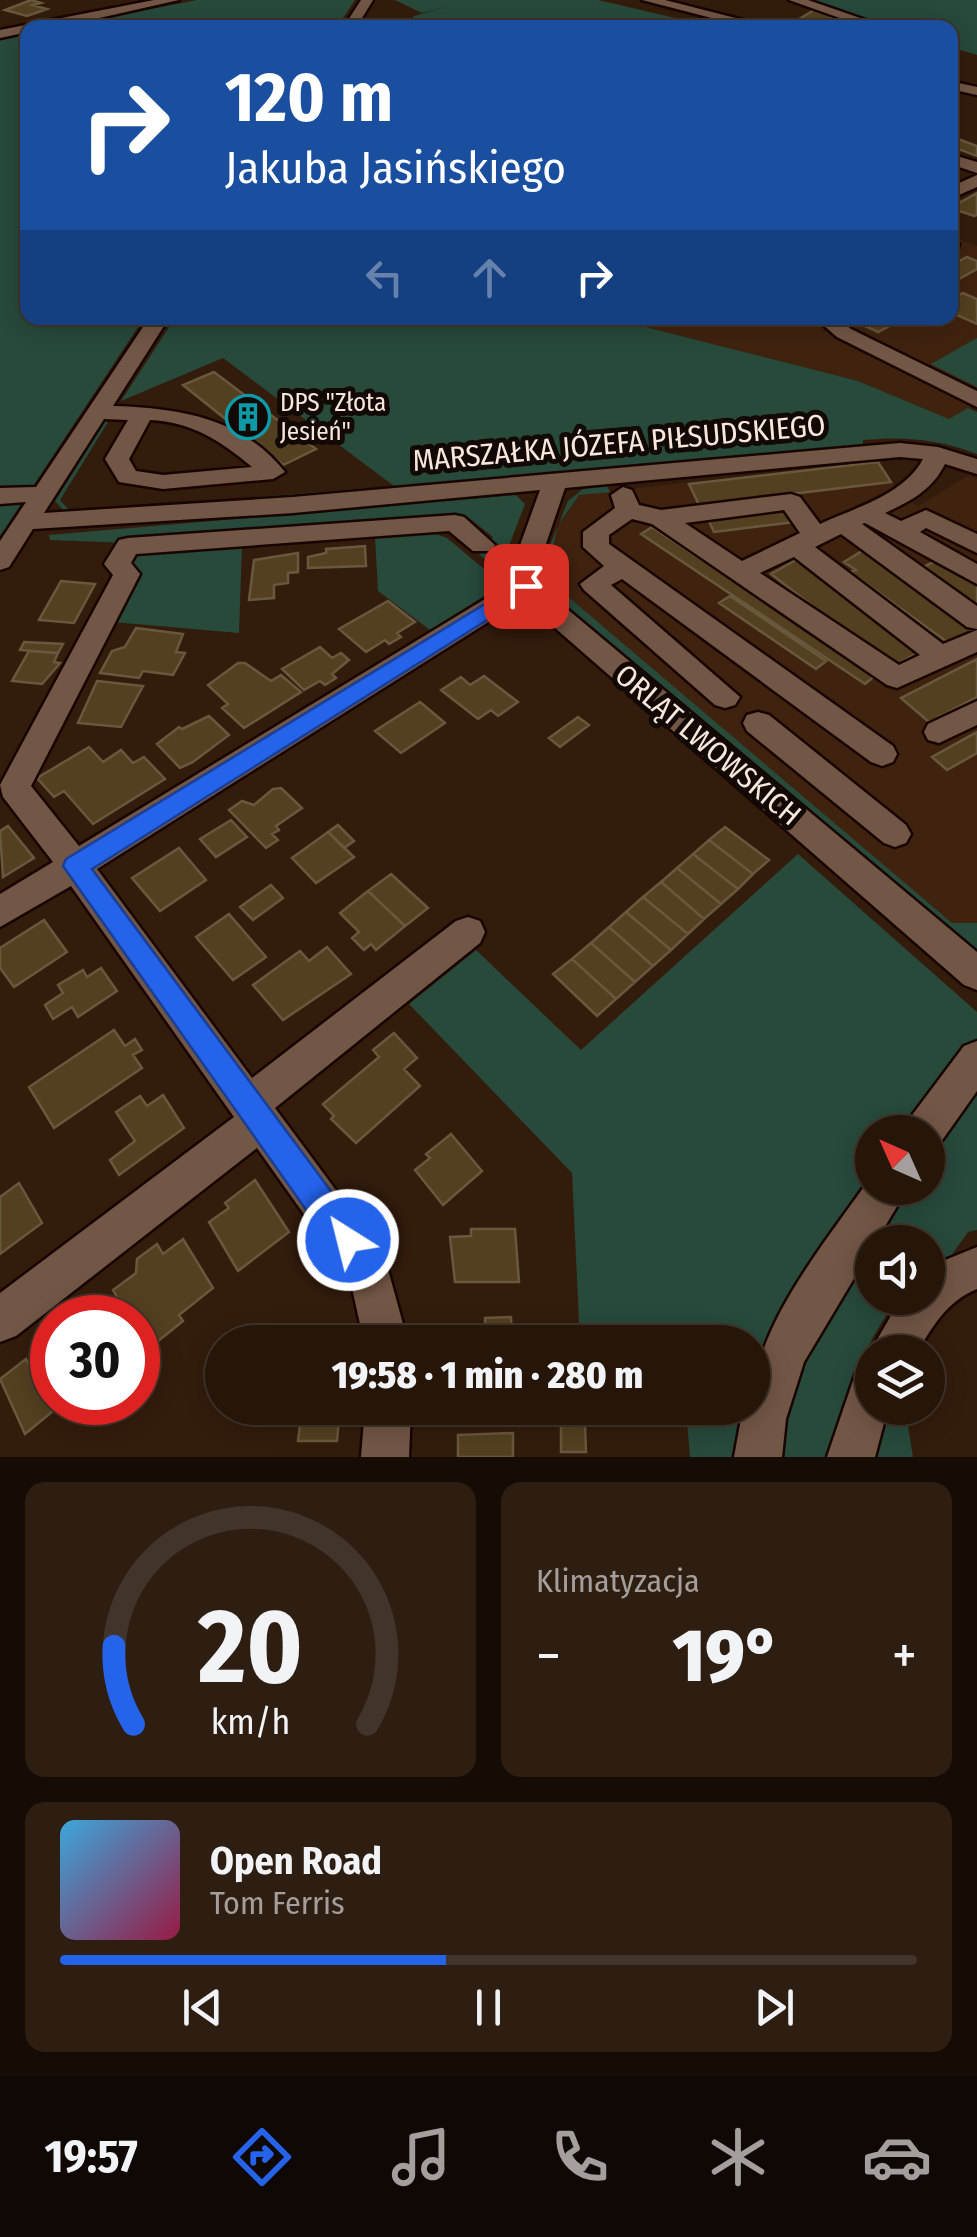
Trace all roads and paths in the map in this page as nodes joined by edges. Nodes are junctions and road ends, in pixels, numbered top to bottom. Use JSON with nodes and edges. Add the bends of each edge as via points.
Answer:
{"nodes":[{"id":1,"x":172,"y":0,"type":"edge"},
{"id":2,"x":625,"y":0,"type":"edge"},
{"id":3,"x":648,"y":0,"type":"edge"},
{"id":4,"x":727,"y":0,"type":"edge"},
{"id":5,"x":795,"y":0,"type":"edge"},
{"id":6,"x":697,"y":11,"type":"junction"},
{"id":7,"x":71,"y":20,"type":"edge"},
{"id":8,"x":711,"y":20,"type":"edge"},
{"id":9,"x":735,"y":20,"type":"edge"},
{"id":10,"x":858,"y":20,"type":"edge"},
{"id":11,"x":154,"y":325,"type":"edge"},
{"id":12,"x":834,"y":325,"type":"edge"},
{"id":13,"x":977,"y":400,"type":"edge"},
{"id":14,"x":97,"y":412,"type":"junction"},
{"id":15,"x":143,"y":413,"type":"junction"},
{"id":16,"x":938,"y":454,"type":"junction"},
{"id":17,"x":977,"y":467,"type":"edge"},
{"id":18,"x":617,"y":475,"type":"junction"},
{"id":19,"x":555,"y":480,"type":"junction"},
{"id":20,"x":44,"y":494,"type":"junction"},
{"id":21,"x":0,"y":496,"type":"edge"},
{"id":22,"x":628,"y":510,"type":"junction"},
{"id":23,"x":661,"y":518,"type":"junction"},
{"id":24,"x":854,"y":518,"type":"junction"},
{"id":25,"x":25,"y":522,"type":"junction"},
{"id":26,"x":901,"y":532,"type":"junction"},
{"id":27,"x":805,"y":541,"type":"junction"},
{"id":28,"x":482,"y":545,"type":"dead end"},
{"id":29,"x":977,"y":545,"type":"edge"},
{"id":30,"x":0,"y":560,"type":"edge"},
{"id":31,"x":622,"y":567,"type":"junction"},
{"id":32,"x":740,"y":572,"type":"junction"},
{"id":33,"x":977,"y":575,"type":"edge"},
{"id":34,"x":526,"y":586,"type":"junction"},
{"id":35,"x":977,"y":620,"type":"edge"},
{"id":36,"x":977,"y":640,"type":"edge"},
{"id":37,"x":739,"y":652,"type":"junction"},
{"id":38,"x":942,"y":657,"type":"junction"},
{"id":39,"x":700,"y":676,"type":"junction"},
{"id":40,"x":726,"y":698,"type":"dead end"},
{"id":41,"x":977,"y":712,"type":"edge"},
{"id":42,"x":828,"y":716,"type":"junction"},
{"id":43,"x":758,"y":723,"type":"dead end"},
{"id":44,"x":939,"y":732,"type":"dead end"},
{"id":45,"x":788,"y":747,"type":"junction"},
{"id":46,"x":882,"y":754,"type":"dead end"},
{"id":47,"x":895,"y":834,"type":"dead end"},
{"id":48,"x":75,"y":866,"type":"junction"},
{"id":49,"x":0,"y":912,"type":"edge"},
{"id":50,"x":468,"y":932,"type":"dead end"},
{"id":51,"x":977,"y":974,"type":"edge"},
{"id":52,"x":977,"y":1059,"type":"edge"},
{"id":53,"x":254,"y":1113,"type":"junction"},
{"id":54,"x":936,"y":1115,"type":"edge"},
{"id":55,"x":877,"y":1205,"type":"edge"},
{"id":56,"x":977,"y":1268,"type":"edge"},
{"id":57,"x":945,"y":1281,"type":"edge"},
{"id":58,"x":0,"y":1320,"type":"edge"},
{"id":59,"x":382,"y":1325,"type":"edge"},
{"id":60,"x":387,"y":1425,"type":"edge"},
{"id":61,"x":859,"y":1425,"type":"edge"},
{"id":62,"x":385,"y":1457,"type":"edge"},
{"id":63,"x":758,"y":1457,"type":"edge"},
{"id":64,"x":852,"y":1457,"type":"edge"}],
"edges":[{"from":1,"to":7,"type":"street"},
{"from":2,"to":8,"type":"street"},
{"from":3,"to":6,"type":"street"},
{"from":4,"to":6,"type":"street"},
{"from":5,"to":10,"type":"street"},
{"from":6,"to":9,"type":"street"},
{"from":11,"to":14,"type":"street"},
{"from":12,"to":13,"type":"street"},
{"from":14,"to":15,"type":"street"},
{"from":14,"to":20,"type":"street"},
{"from":15,"to":15,"type":"street","via":[[186,416],[235,441],[273,472],[162,482],[128,478],[117,459]]},
{"from":16,"to":17,"type":"street","name":"MARSZAŁKA JÓZEFA PIŁSUDSKIEGO"},
{"from":16,"to":18,"type":"street","name":"MARSZAŁKA JÓZEFA PIŁSUDSKIEGO","via":[[885,451]]},
{"from":16,"to":24,"type":"street","via":[[923,480],[904,495]]},
{"from":18,"to":19,"type":"street","name":"MARSZAŁKA JÓZEFA PIŁSUDSKIEGO"},
{"from":18,"to":22,"type":"street"},
{"from":19,"to":25,"type":"street","name":"MARSZAŁKA JÓZEFA PIŁSUDSKIEGO","via":[[293,506]]},
{"from":19,"to":34,"type":"street","via":[[525,566]]},
{"from":20,"to":21,"type":"street"},
{"from":20,"to":25,"type":"street"},
{"from":22,"to":23,"type":"street"},
{"from":22,"to":31,"type":"street","via":[[594,537]]},
{"from":23,"to":27,"type":"street","via":[[791,502]]},
{"from":23,"to":32,"type":"street"},
{"from":24,"to":26,"type":"street"},
{"from":24,"to":27,"type":"street"},
{"from":24,"to":35,"type":"street"},
{"from":25,"to":30,"type":"street"},
{"from":26,"to":29,"type":"street","via":[[926,518]]},
{"from":26,"to":33,"type":"street"},
{"from":27,"to":32,"type":"street"},
{"from":27,"to":38,"type":"street"},
{"from":28,"to":48,"type":"street","via":[[454,522],[128,546],[117,564],[127,574],[14,788]]},
{"from":31,"to":37,"type":"street"},
{"from":31,"to":39,"type":"street","via":[[593,584]]},
{"from":32,"to":38,"type":"street","via":[[896,678]]},
{"from":34,"to":48,"type":"street"},
{"from":34,"to":51,"type":"street","name":"ORLĄT LWOWSKICH"},
{"from":36,"to":38,"type":"street"},
{"from":37,"to":39,"type":"street"},
{"from":37,"to":42,"type":"street"},
{"from":39,"to":40,"type":"street"},
{"from":41,"to":44,"type":"street"},
{"from":42,"to":45,"type":"street"},
{"from":42,"to":46,"type":"street"},
{"from":43,"to":45,"type":"street"},
{"from":45,"to":47,"type":"street"},
{"from":48,"to":49,"type":"street"},
{"from":48,"to":53,"type":"street"},
{"from":50,"to":53,"type":"street"},
{"from":52,"to":54,"type":"street"},
{"from":53,"to":58,"type":"street"},
{"from":53,"to":59,"type":"street","via":[[369,1270]]},
{"from":55,"to":63,"type":"street","via":[[780,1361],[766,1398]]},
{"from":56,"to":57,"type":"street"},
{"from":60,"to":62,"type":"street"},
{"from":61,"to":64,"type":"street"}]}
